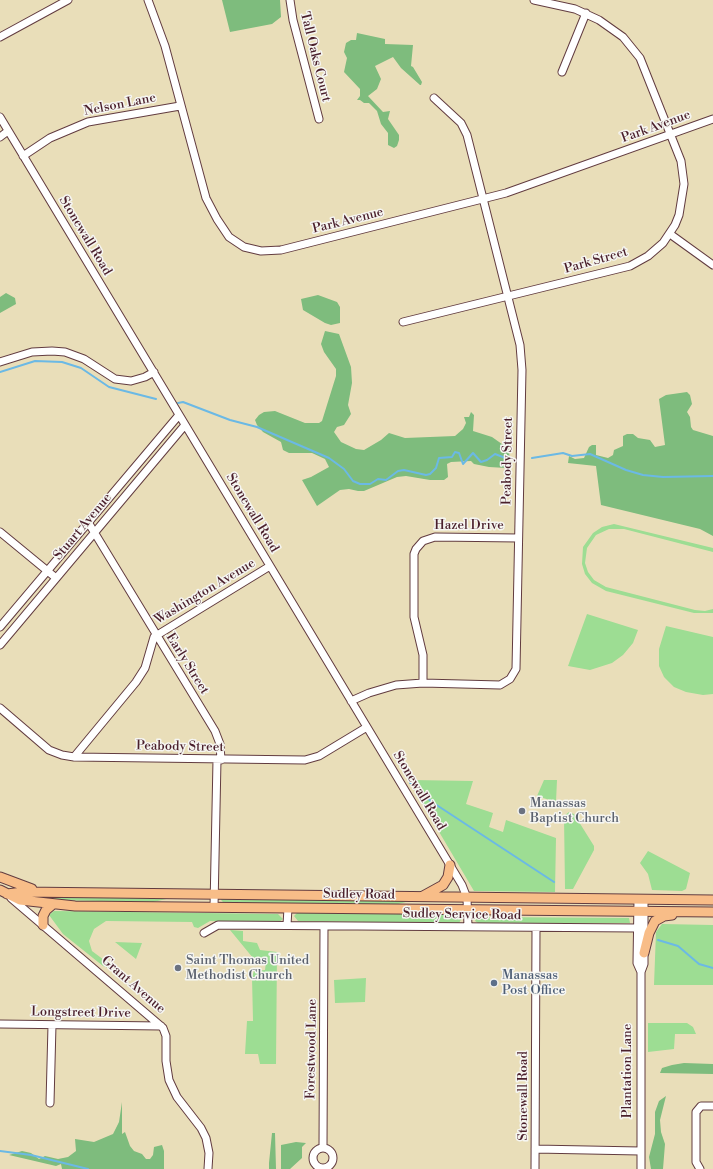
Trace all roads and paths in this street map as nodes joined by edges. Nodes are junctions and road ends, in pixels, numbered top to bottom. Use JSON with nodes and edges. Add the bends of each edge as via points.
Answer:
{"nodes":[{"id":1,"x":68,"y":0,"type":"edge"},
{"id":2,"x":148,"y":0,"type":"edge"},
{"id":3,"x":290,"y":0,"type":"edge"},
{"id":4,"x":534,"y":0,"type":"edge"},
{"id":5,"x":544,"y":1,"type":"edge"},
{"id":6,"x":586,"y":13,"type":"junction"},
{"id":7,"x":0,"y":37,"type":"edge"},
{"id":8,"x":562,"y":72,"type":"dead end"},
{"id":9,"x":434,"y":98,"type":"dead end"},
{"id":10,"x":180,"y":106,"type":"junction"},
{"id":11,"x":0,"y":117,"type":"edge"},
{"id":12,"x":319,"y":119,"type":"dead end"},
{"id":13,"x":713,"y":119,"type":"edge"},
{"id":14,"x":8,"y":131,"type":"junction"},
{"id":15,"x":671,"y":135,"type":"junction"},
{"id":16,"x":0,"y":137,"type":"edge"},
{"id":17,"x":23,"y":156,"type":"junction"},
{"id":18,"x":483,"y":199,"type":"junction"},
{"id":19,"x":670,"y":234,"type":"junction"},
{"id":20,"x":713,"y":265,"type":"edge"},
{"id":21,"x":508,"y":296,"type":"junction"},
{"id":22,"x":403,"y":322,"type":"dead end"},
{"id":23,"x":0,"y":362,"type":"edge"},
{"id":24,"x":154,"y":372,"type":"junction"},
{"id":25,"x":179,"y":415,"type":"junction"},
{"id":26,"x":185,"y":425,"type":"junction"},
{"id":27,"x":88,"y":522,"type":"junction"},
{"id":28,"x":0,"y":532,"type":"edge"},
{"id":29,"x":94,"y":532,"type":"junction"},
{"id":30,"x":518,"y":538,"type":"junction"},
{"id":31,"x":270,"y":566,"type":"junction"},
{"id":32,"x":47,"y":571,"type":"junction"},
{"id":33,"x":56,"y":578,"type":"junction"},
{"id":34,"x":0,"y":627,"type":"edge"},
{"id":35,"x":156,"y":635,"type":"junction"},
{"id":36,"x":0,"y":644,"type":"edge"},
{"id":37,"x":423,"y":684,"type":"junction"},
{"id":38,"x":351,"y":701,"type":"junction"},
{"id":39,"x":0,"y":708,"type":"edge"},
{"id":40,"x":367,"y":726,"type":"junction"},
{"id":41,"x":74,"y":757,"type":"junction"},
{"id":42,"x":219,"y":760,"type":"junction"},
{"id":43,"x":450,"y":865,"type":"junction"},
{"id":44,"x":0,"y":877,"type":"edge"},
{"id":45,"x":0,"y":886,"type":"edge"},
{"id":46,"x":41,"y":892,"type":"junction"},
{"id":47,"x":2,"y":893,"type":"edge"},
{"id":48,"x":214,"y":895,"type":"junction"},
{"id":49,"x":416,"y":897,"type":"junction"},
{"id":50,"x":467,"y":898,"type":"junction"},
{"id":51,"x":641,"y":900,"type":"junction"},
{"id":52,"x":713,"y":900,"type":"edge"},
{"id":53,"x":53,"y":904,"type":"junction"},
{"id":54,"x":214,"y":907,"type":"junction"},
{"id":55,"x":288,"y":908,"type":"junction"},
{"id":56,"x":469,"y":910,"type":"junction"},
{"id":57,"x":641,"y":911,"type":"junction"},
{"id":58,"x":684,"y":912,"type":"junction"},
{"id":59,"x":713,"y":912,"type":"edge"},
{"id":60,"x":43,"y":925,"type":"junction"},
{"id":61,"x":287,"y":926,"type":"junction"},
{"id":62,"x":324,"y":926,"type":"junction"},
{"id":63,"x":468,"y":927,"type":"junction"},
{"id":64,"x":536,"y":928,"type":"junction"},
{"id":65,"x":637,"y":928,"type":"junction"},
{"id":66,"x":204,"y":933,"type":"dead end"},
{"id":67,"x":644,"y":953,"type":"junction"},
{"id":68,"x":641,"y":972,"type":"junction"},
{"id":69,"x":0,"y":1024,"type":"edge"},
{"id":70,"x":52,"y":1025,"type":"junction"},
{"id":71,"x":161,"y":1026,"type":"junction"},
{"id":72,"x":50,"y":1103,"type":"dead end"},
{"id":73,"x":713,"y":1106,"type":"edge"},
{"id":74,"x":323,"y":1147,"type":"dead end"},
{"id":75,"x":535,"y":1149,"type":"junction"},
{"id":76,"x":640,"y":1151,"type":"junction"},
{"id":77,"x":208,"y":1169,"type":"edge"},
{"id":78,"x":535,"y":1169,"type":"edge"},
{"id":79,"x":641,"y":1169,"type":"edge"},
{"id":80,"x":700,"y":1169,"type":"edge"}],
"edges":[{"from":1,"to":7,"type":"street"},
{"from":2,"to":10,"type":"street","name":"Park Avenue","via":[[166,46]]},
{"from":3,"to":12,"type":"street","name":"Tall Oaks Court","via":[[292,20]]},
{"from":4,"to":5,"type":"street","name":"Park Street"},
{"from":5,"to":6,"type":"street","name":"Park Street"},
{"from":6,"to":8,"type":"street"},
{"from":6,"to":15,"type":"street","name":"Park Street","via":[[612,28],[633,48],[646,68]]},
{"from":9,"to":18,"type":"street","name":"Peabody Street","via":[[453,114],[464,128]]},
{"from":10,"to":17,"type":"street","name":"Nelson Lane","via":[[88,122],[50,138]]},
{"from":10,"to":18,"type":"street","name":"Park Avenue","via":[[206,198],[229,237],[250,249],[270,252],[282,250]]},
{"from":11,"to":14,"type":"street","name":"Stonewall Road"},
{"from":13,"to":15,"type":"street","name":"Park Avenue"},
{"from":14,"to":16,"type":"street"},
{"from":14,"to":17,"type":"street","name":"Stonewall Road"},
{"from":15,"to":18,"type":"street","name":"Park Avenue"},
{"from":15,"to":19,"type":"street","name":"Park Street","via":[[681,161],[684,184],[680,215]]},
{"from":17,"to":24,"type":"street","name":"Stonewall Road"},
{"from":18,"to":21,"type":"street","name":"Peabody Street"},
{"from":19,"to":20,"type":"street"},
{"from":19,"to":21,"type":"street","name":"Park Street","via":[[656,250],[630,266]]},
{"from":21,"to":22,"type":"street","name":"Park Street"},
{"from":21,"to":30,"type":"street","name":"Peabody Street","via":[[521,356]]},
{"from":23,"to":24,"type":"street","via":[[32,352],[52,351],[65,352],[84,359],[111,377],[122,380],[139,379]]},
{"from":24,"to":25,"type":"street","name":"Stonewall Road"},
{"from":25,"to":26,"type":"street","name":"Stonewall Road"},
{"from":25,"to":27,"type":"street","name":"Stuart Avenue"},
{"from":26,"to":29,"type":"street","name":"Stuart Avenue"},
{"from":26,"to":31,"type":"street","name":"Stonewall Road"},
{"from":27,"to":29,"type":"street","name":"Early Street"},
{"from":27,"to":32,"type":"street","name":"Stuart Avenue"},
{"from":28,"to":32,"type":"street"},
{"from":29,"to":33,"type":"street","name":"Stuart Avenue"},
{"from":29,"to":35,"type":"street","name":"Early Street"},
{"from":30,"to":37,"type":"street","name":"Peabody Street","via":[[514,675],[505,683],[495,686]]},
{"from":30,"to":37,"type":"street","name":"Hazel Drive","via":[[436,537],[423,541],[416,549],[414,617],[423,655]]},
{"from":31,"to":35,"type":"street","name":"Washington Avenue"},
{"from":31,"to":38,"type":"street","name":"Stonewall Road"},
{"from":32,"to":33,"type":"street"},
{"from":32,"to":34,"type":"street","name":"Stuart Avenue"},
{"from":33,"to":36,"type":"street","name":"Stuart Avenue"},
{"from":35,"to":41,"type":"street","name":"Washington Avenue","via":[[152,639],[145,668],[136,682]]},
{"from":35,"to":42,"type":"street","name":"Early Street","via":[[215,731],[220,744]]},
{"from":37,"to":38,"type":"street","name":"Peabody Street","via":[[382,688]]},
{"from":38,"to":40,"type":"street","name":"Stonewall Road"},
{"from":39,"to":41,"type":"street","name":"Peabody Street","via":[[49,750]]},
{"from":40,"to":42,"type":"street","name":"Peabody Street","via":[[312,759]]},
{"from":40,"to":43,"type":"street","name":"Stonewall Road"},
{"from":41,"to":42,"type":"street","name":"Peabody Street"},
{"from":42,"to":48,"type":"street","name":"Early Street"},
{"from":43,"to":49,"type":"main road","via":[[448,877],[443,885]]},
{"from":43,"to":50,"type":"street","name":"Stonewall Road"},
{"from":44,"to":46,"type":"main road"},
{"from":45,"to":47,"type":"main road","name":"Grant Avenue"},
{"from":46,"to":47,"type":"main road","name":"Sudley Road"},
{"from":46,"to":48,"type":"main road","name":"Sudley Road"},
{"from":47,"to":53,"type":"main road","name":"Sudley Road","via":[[24,901]]},
{"from":47,"to":60,"type":"street","name":"Grant Avenue"},
{"from":48,"to":49,"type":"main road","name":"Sudley Road"},
{"from":48,"to":54,"type":"street","name":"Early Street"},
{"from":49,"to":50,"type":"main road","name":"Sudley Road"},
{"from":50,"to":51,"type":"main road","name":"Sudley Road"},
{"from":50,"to":56,"type":"street","name":"Stonewall Road"},
{"from":51,"to":52,"type":"main road","name":"Sudley Road"},
{"from":51,"to":57,"type":"street","name":"Plantation Lane"},
{"from":53,"to":54,"type":"main road","name":"Sudley Road"},
{"from":53,"to":60,"type":"main road","via":[[43,916]]},
{"from":54,"to":55,"type":"main road","name":"Sudley Road"},
{"from":55,"to":56,"type":"main road","name":"Sudley Road"},
{"from":55,"to":61,"type":"street"},
{"from":56,"to":57,"type":"main road","name":"Sudley Road"},
{"from":56,"to":63,"type":"street","name":"Stonewall Road"},
{"from":57,"to":58,"type":"main road","name":"Sudley Road"},
{"from":57,"to":65,"type":"street","name":"Plantation Lane"},
{"from":57,"to":67,"type":"street","name":"Plantation Lane"},
{"from":58,"to":59,"type":"main road","name":"Sudley Road"},
{"from":58,"to":67,"type":"main road","via":[[664,916],[655,921]]},
{"from":60,"to":71,"type":"street","name":"Grant Avenue"},
{"from":61,"to":62,"type":"street","name":"Sudley Service Road"},
{"from":61,"to":66,"type":"street","name":"Sudley Service Road","via":[[218,924]]},
{"from":62,"to":63,"type":"street","name":"Sudley Service Road"},
{"from":62,"to":74,"type":"street","name":"Forestwood Lane"},
{"from":63,"to":64,"type":"street","name":"Sudley Service Road"},
{"from":64,"to":65,"type":"street","name":"Sudley Service Road"},
{"from":64,"to":75,"type":"street","name":"Stonewall Road"},
{"from":65,"to":68,"type":"street","name":"Plantation Lane","via":[[637,963]]},
{"from":67,"to":68,"type":"street","name":"Plantation Lane"},
{"from":68,"to":76,"type":"street","name":"Plantation Lane"},
{"from":69,"to":70,"type":"street","name":"Longstreet Drive"},
{"from":70,"to":71,"type":"street","name":"Longstreet Drive"},
{"from":70,"to":72,"type":"street"},
{"from":71,"to":77,"type":"street","name":"Grant Avenue","via":[[166,1036],[169,1080],[177,1097],[206,1138]]},
{"from":73,"to":80,"type":"street","via":[[700,1106],[696,1112],[696,1162]]},
{"from":75,"to":76,"type":"street"},
{"from":75,"to":78,"type":"street","name":"Stonewall Road"},
{"from":76,"to":79,"type":"street","name":"Plantation Lane"}]}
